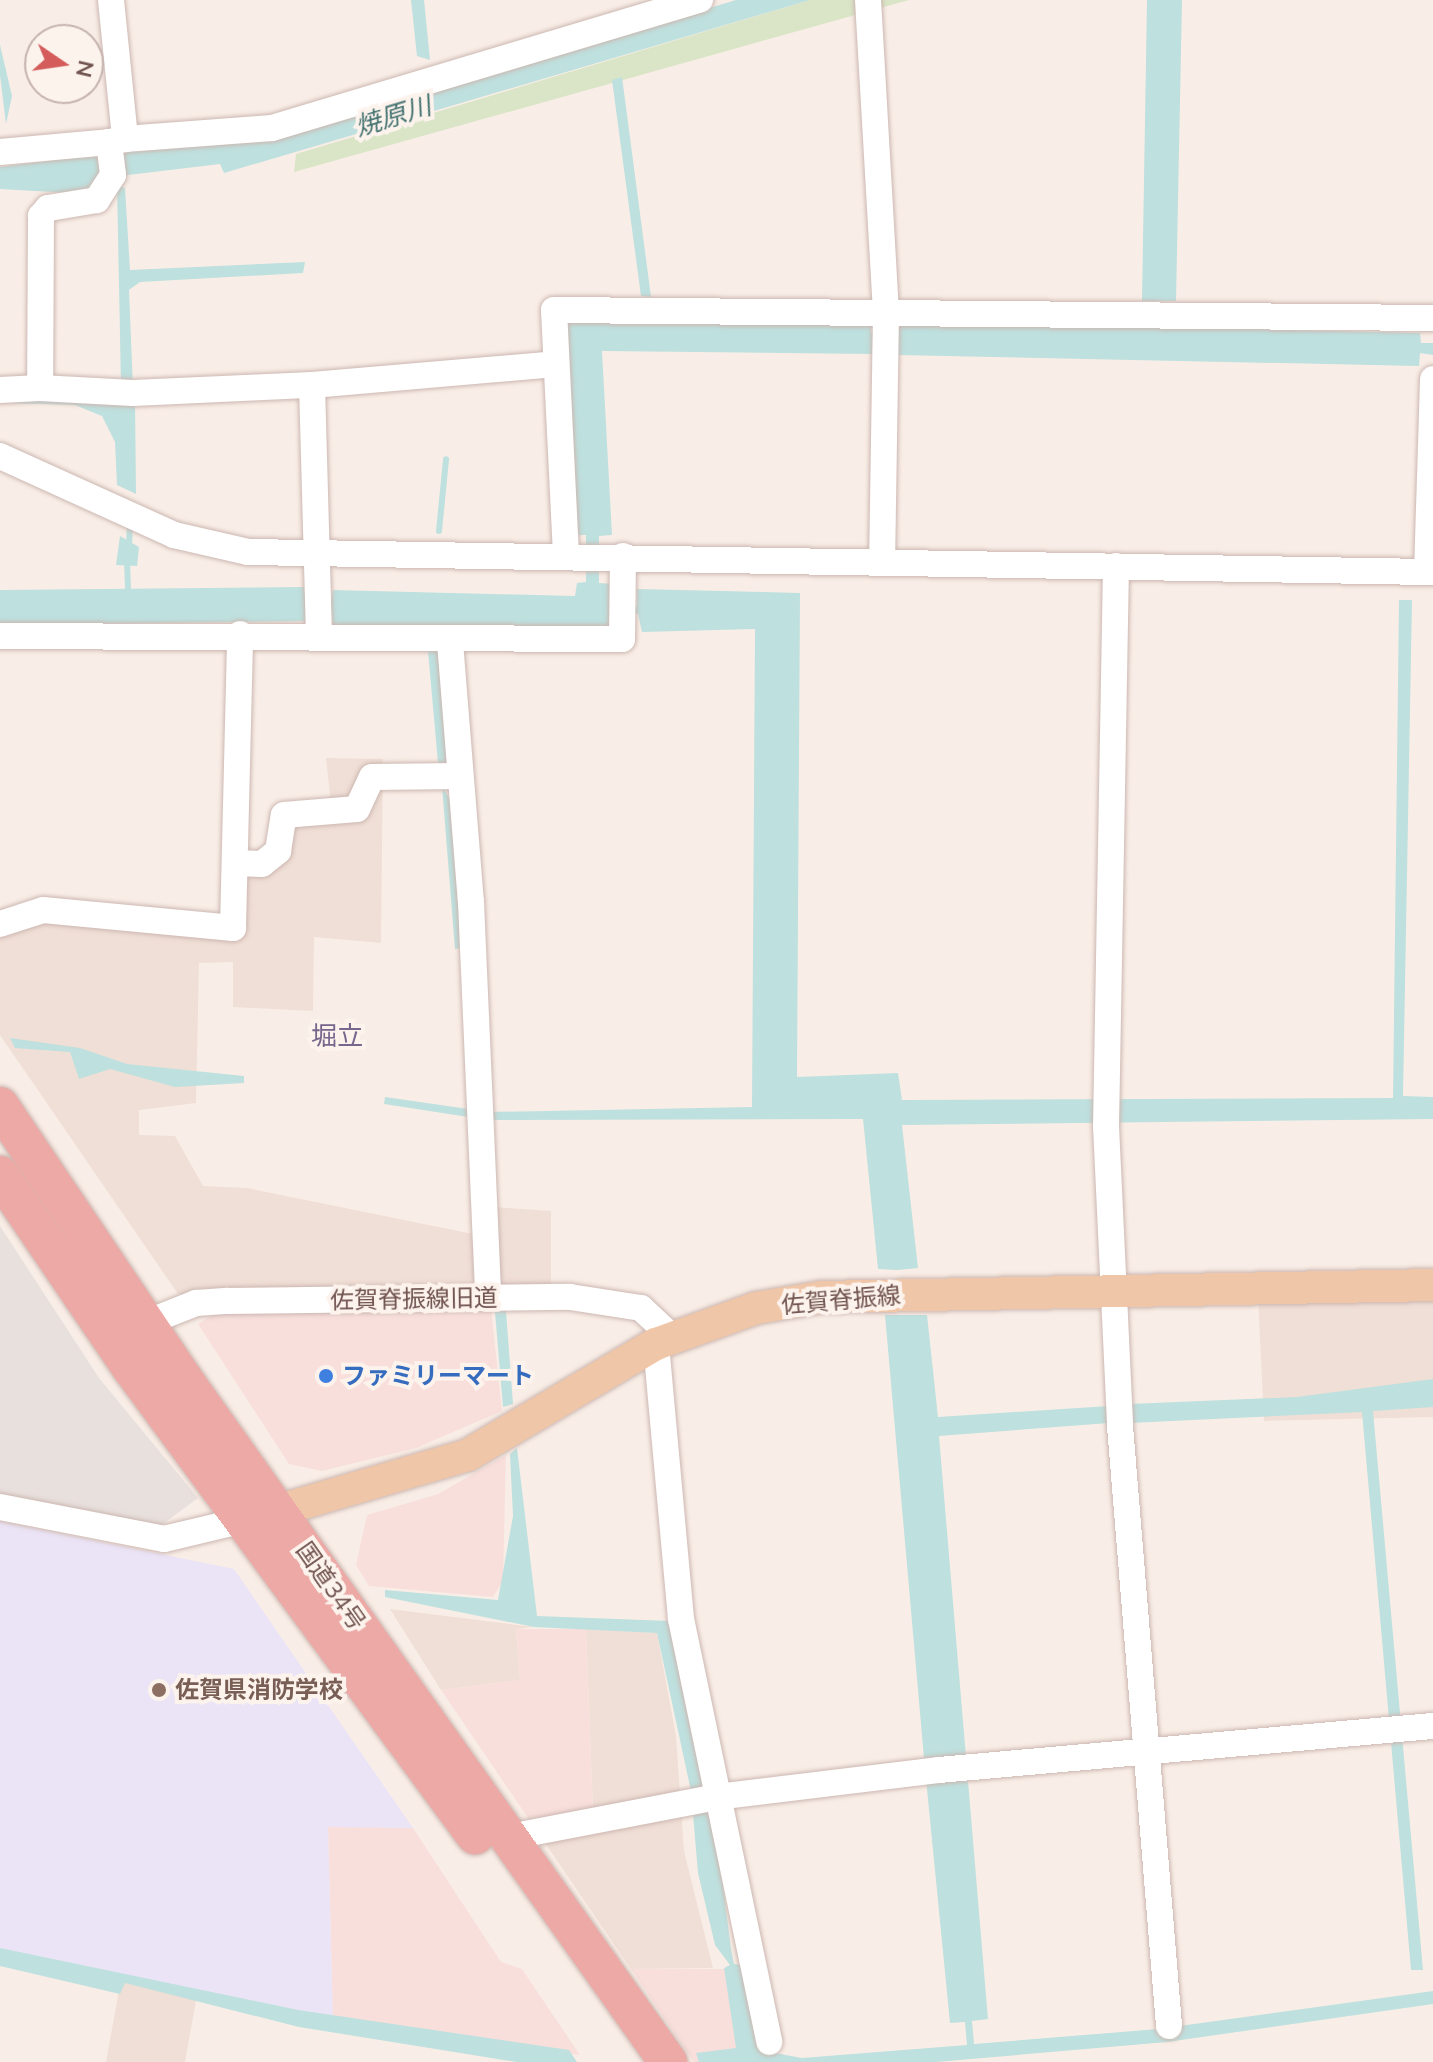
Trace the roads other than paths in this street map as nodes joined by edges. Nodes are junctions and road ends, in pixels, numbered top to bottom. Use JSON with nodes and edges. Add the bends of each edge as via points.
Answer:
{"nodes":[{"id":1,"x":111,"y":0,"type":"edge"},
{"id":2,"x":700,"y":0,"type":"edge"},
{"id":3,"x":868,"y":0,"type":"edge"},
{"id":4,"x":0,"y":152,"type":"edge"},
{"id":5,"x":115,"y":154,"type":"junction"},
{"id":6,"x":886,"y":313,"type":"junction"},
{"id":7,"x":1433,"y":318,"type":"edge"},
{"id":8,"x":555,"y":364,"type":"junction"},
{"id":9,"x":1433,"y":379,"type":"edge"},
{"id":10,"x":312,"y":385,"type":"junction"},
{"id":11,"x":40,"y":388,"type":"junction"},
{"id":12,"x":0,"y":390,"type":"edge"},
{"id":13,"x":0,"y":456,"type":"edge"},
{"id":14,"x":566,"y":555,"type":"junction"},
{"id":15,"x":623,"y":556,"type":"junction"},
{"id":16,"x":882,"y":561,"type":"junction"},
{"id":17,"x":1116,"y":566,"type":"junction"},
{"id":18,"x":320,"y":569,"type":"junction"},
{"id":19,"x":1430,"y":572,"type":"edge"},
{"id":20,"x":240,"y":634,"type":"junction"},
{"id":21,"x":319,"y":634,"type":"junction"},
{"id":22,"x":0,"y":636,"type":"edge"},
{"id":23,"x":450,"y":642,"type":"junction"},
{"id":24,"x":460,"y":776,"type":"junction"},
{"id":25,"x":235,"y":863,"type":"junction"},
{"id":26,"x":0,"y":924,"type":"edge"},
{"id":27,"x":0,"y":1106,"type":"edge"},
{"id":28,"x":0,"y":1175,"type":"edge"},
{"id":29,"x":1433,"y":1285,"type":"edge"},
{"id":30,"x":1113,"y":1290,"type":"junction"},
{"id":31,"x":488,"y":1298,"type":"junction"},
{"id":32,"x":148,"y":1322,"type":"junction"},
{"id":33,"x":664,"y":1340,"type":"junction"},
{"id":34,"x":0,"y":1507,"type":"edge"},
{"id":35,"x":263,"y":1516,"type":"junction"},
{"id":36,"x":1433,"y":1726,"type":"edge"},
{"id":37,"x":1147,"y":1751,"type":"junction"},
{"id":38,"x":704,"y":1800,"type":"junction"},
{"id":39,"x":509,"y":1837,"type":"junction"},
{"id":40,"x":1169,"y":2026,"type":"dead end"},
{"id":41,"x":769,"y":2042,"type":"dead end"},
{"id":42,"x":639,"y":2062,"type":"edge"},
{"id":43,"x":668,"y":2062,"type":"edge"}],
"edges":[{"from":1,"to":5,"type":"street"},
{"from":2,"to":5,"type":"street","via":[[272,128]]},
{"from":3,"to":6,"type":"street"},
{"from":4,"to":5,"type":"street"},
{"from":5,"to":11,"type":"street","via":[[97,200],[48,208],[41,216]]},
{"from":6,"to":7,"type":"street"},
{"from":6,"to":8,"type":"street","via":[[554,310]]},
{"from":6,"to":16,"type":"street"},
{"from":8,"to":10,"type":"street"},
{"from":8,"to":14,"type":"street"},
{"from":9,"to":19,"type":"street"},
{"from":10,"to":11,"type":"street","via":[[127,393]]},
{"from":10,"to":18,"type":"street"},
{"from":11,"to":12,"type":"street"},
{"from":13,"to":18,"type":"street","via":[[129,518]]},
{"from":14,"to":15,"type":"street"},
{"from":14,"to":18,"type":"street"},
{"from":15,"to":16,"type":"street"},
{"from":15,"to":23,"type":"street","via":[[622,639]]},
{"from":16,"to":17,"type":"street"},
{"from":17,"to":19,"type":"street"},
{"from":17,"to":30,"type":"street","via":[[1106,1094]]},
{"from":18,"to":21,"type":"street"},
{"from":20,"to":21,"type":"street"},
{"from":20,"to":22,"type":"street"},
{"from":20,"to":25,"type":"street"},
{"from":21,"to":23,"type":"street"},
{"from":23,"to":24,"type":"street"},
{"from":24,"to":25,"type":"street","via":[[372,777],[357,809],[284,815],[278,851],[262,864]]},
{"from":24,"to":31,"type":"street"},
{"from":25,"to":26,"type":"street","via":[[233,928],[43,910]]},
{"from":27,"to":32,"type":"highway","name":"国道34号"},
{"from":28,"to":35,"type":"highway","name":"国道34号","via":[[132,1369]]},
{"from":29,"to":30,"type":"main road","name":"佐賀脊振線"},
{"from":30,"to":33,"type":"main road","name":"佐賀脊振線","via":[[821,1297]]},
{"from":30,"to":37,"type":"street"},
{"from":31,"to":32,"type":"street","name":"佐賀脊振線旧道","via":[[217,1302]]},
{"from":31,"to":33,"type":"street","name":"佐賀脊振線旧道","via":[[617,1299],[641,1308]]},
{"from":32,"to":35,"type":"highway","name":"国道34号"},
{"from":33,"to":35,"type":"main road","name":"佐賀脊振線","via":[[468,1455]]},
{"from":33,"to":38,"type":"street","via":[[681,1619]]},
{"from":34,"to":35,"type":"street","via":[[164,1539]]},
{"from":35,"to":39,"type":"highway","name":"国道34号"},
{"from":35,"to":42,"type":"highway","name":"国道34号"},
{"from":36,"to":37,"type":"street"},
{"from":37,"to":38,"type":"street","via":[[946,1769]]},
{"from":37,"to":40,"type":"street"},
{"from":38,"to":39,"type":"street"},
{"from":38,"to":41,"type":"street"},
{"from":39,"to":43,"type":"highway","name":"国道34号"}]}
